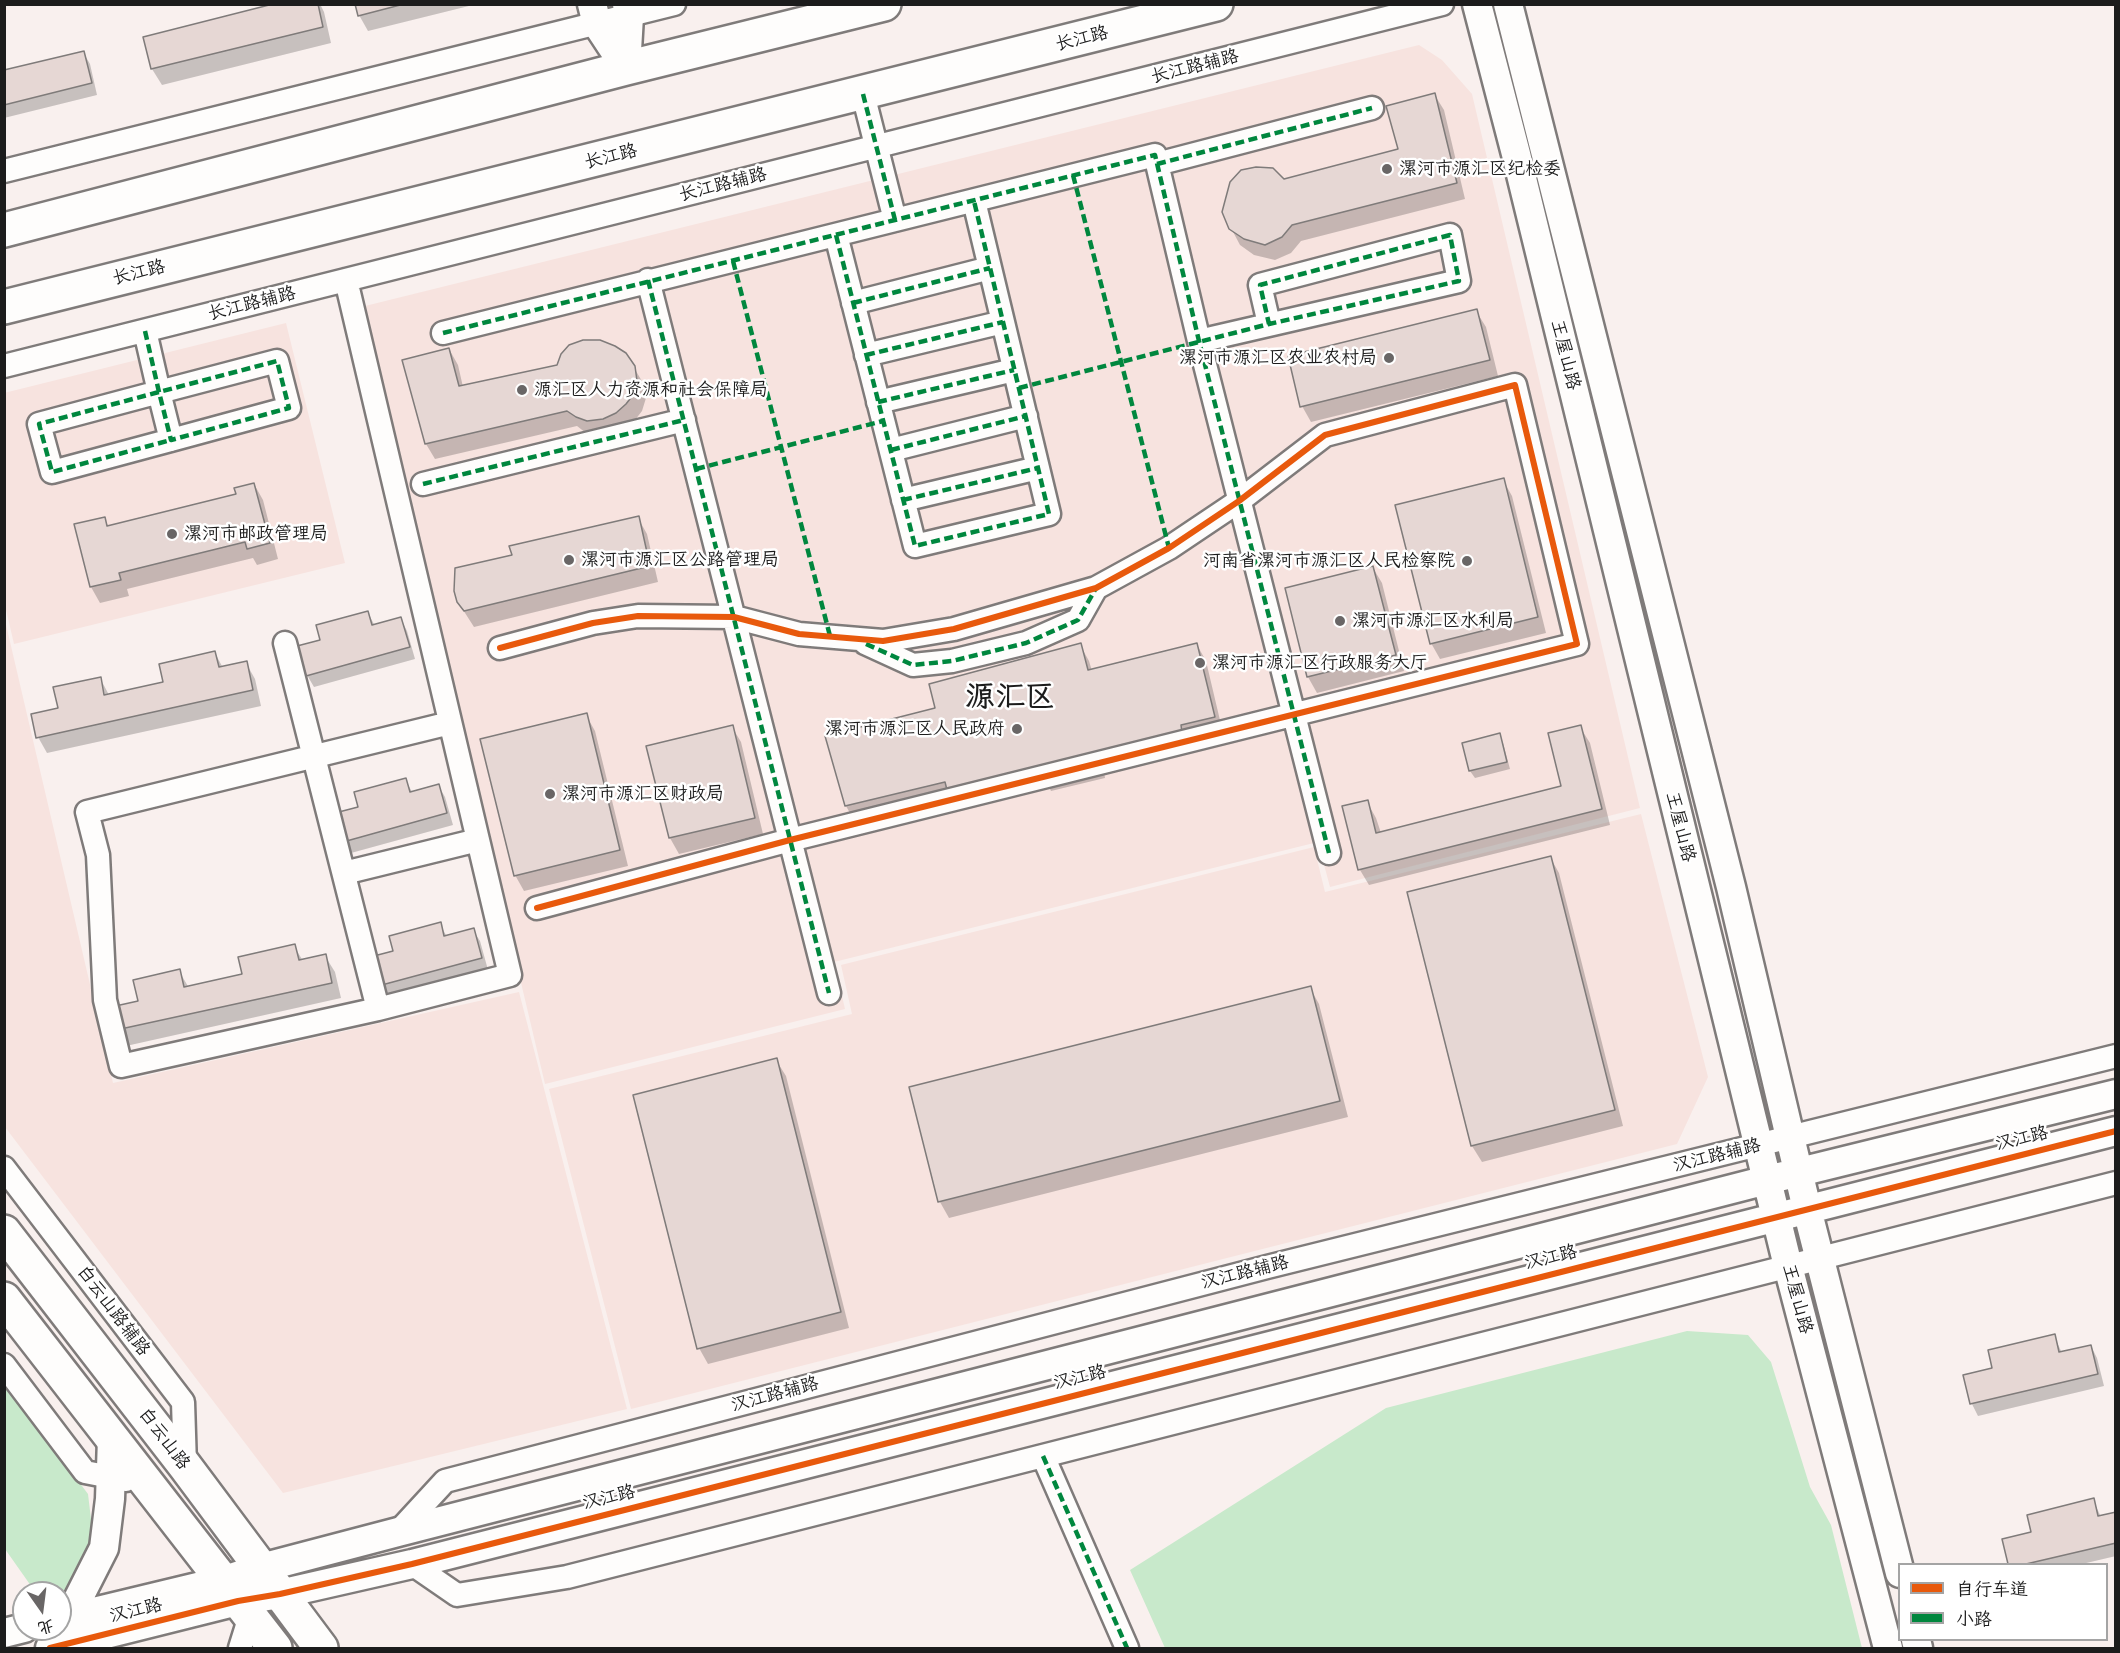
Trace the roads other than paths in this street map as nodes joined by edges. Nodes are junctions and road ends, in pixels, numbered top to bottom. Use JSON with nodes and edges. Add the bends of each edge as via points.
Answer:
{"nodes":[{"id":1,"x":674,"y":4,"type":"edge"},
{"id":2,"x":884,"y":4,"type":"edge"},
{"id":3,"x":1216,"y":4,"type":"edge"},
{"id":4,"x":1442,"y":4,"type":"edge"},
{"id":5,"x":1477,"y":4,"type":"edge"},
{"id":6,"x":1508,"y":4,"type":"edge"},
{"id":7,"x":628,"y":10,"type":"edge"},
{"id":8,"x":595,"y":14,"type":"edge"},
{"id":9,"x":626,"y":68,"type":"junction"},
{"id":10,"x":863,"y":94,"type":"junction"},
{"id":11,"x":1372,"y":108,"type":"dead end"},
{"id":12,"x":876,"y":147,"type":"junction"},
{"id":13,"x":1157,"y":164,"type":"junction"},
{"id":14,"x":4,"y":171,"type":"edge"},
{"id":15,"x":974,"y":201,"type":"junction"},
{"id":16,"x":895,"y":220,"type":"junction"},
{"id":17,"x":4,"y":230,"type":"edge"},
{"id":18,"x":836,"y":235,"type":"junction"},
{"id":19,"x":990,"y":268,"type":"junction"},
{"id":20,"x":346,"y":280,"type":"junction"},
{"id":21,"x":648,"y":280,"type":"junction"},
{"id":22,"x":853,"y":303,"type":"junction"},
{"id":23,"x":4,"y":307,"type":"edge"},
{"id":24,"x":1003,"y":322,"type":"junction"},
{"id":25,"x":1269,"y":324,"type":"junction"},
{"id":26,"x":145,"y":331,"type":"junction"},
{"id":27,"x":443,"y":333,"type":"dead end"},
{"id":28,"x":1199,"y":341,"type":"junction"},
{"id":29,"x":866,"y":355,"type":"junction"},
{"id":30,"x":4,"y":366,"type":"edge"},
{"id":31,"x":1014,"y":369,"type":"junction"},
{"id":32,"x":159,"y":392,"type":"junction"},
{"id":33,"x":878,"y":402,"type":"junction"},
{"id":34,"x":1026,"y":416,"type":"junction"},
{"id":35,"x":684,"y":420,"type":"junction"},
{"id":36,"x":171,"y":440,"type":"junction"},
{"id":37,"x":891,"y":450,"type":"junction"},
{"id":38,"x":1038,"y":468,"type":"junction"},
{"id":39,"x":423,"y":484,"type":"dead end"},
{"id":40,"x":903,"y":500,"type":"junction"},
{"id":41,"x":1239,"y":501,"type":"junction"},
{"id":42,"x":1096,"y":588,"type":"junction"},
{"id":43,"x":734,"y":617,"type":"junction"},
{"id":44,"x":855,"y":639,"type":"junction"},
{"id":45,"x":285,"y":643,"type":"dead end"},
{"id":46,"x":500,"y":648,"type":"dead end"},
{"id":47,"x":1293,"y":715,"type":"junction"},
{"id":48,"x":450,"y":723,"type":"junction"},
{"id":49,"x":314,"y":756,"type":"junction"},
{"id":50,"x":478,"y":840,"type":"junction"},
{"id":51,"x":790,"y":840,"type":"junction"},
{"id":52,"x":1329,"y":853,"type":"dead end"},
{"id":53,"x":344,"y":873,"type":"junction"},
{"id":54,"x":537,"y":908,"type":"dead end"},
{"id":55,"x":829,"y":993,"type":"dead end"},
{"id":56,"x":378,"y":1009,"type":"junction"},
{"id":57,"x":2115,"y":1056,"type":"edge"},
{"id":58,"x":2115,"y":1094,"type":"edge"},
{"id":59,"x":2115,"y":1131,"type":"edge"},
{"id":60,"x":1791,"y":1138,"type":"junction"},
{"id":61,"x":1758,"y":1146,"type":"junction"},
{"id":62,"x":4,"y":1168,"type":"edge"},
{"id":63,"x":1799,"y":1172,"type":"junction"},
{"id":64,"x":1767,"y":1180,"type":"junction"},
{"id":65,"x":2115,"y":1184,"type":"edge"},
{"id":66,"x":1807,"y":1209,"type":"junction"},
{"id":67,"x":1776,"y":1216,"type":"junction"},
{"id":68,"x":4,"y":1232,"type":"edge"},
{"id":69,"x":1820,"y":1258,"type":"junction"},
{"id":70,"x":1788,"y":1266,"type":"junction"},
{"id":71,"x":4,"y":1299,"type":"edge"},
{"id":72,"x":4,"y":1365,"type":"edge"},
{"id":73,"x":112,"y":1438,"type":"junction"},
{"id":74,"x":1043,"y":1456,"type":"junction"},
{"id":75,"x":185,"y":1466,"type":"junction"},
{"id":76,"x":111,"y":1478,"type":"junction"},
{"id":77,"x":146,"y":1482,"type":"junction"},
{"id":78,"x":398,"y":1532,"type":"junction"},
{"id":79,"x":411,"y":1564,"type":"junction"},
{"id":80,"x":261,"y":1568,"type":"junction"},
{"id":81,"x":1898,"y":1570,"type":"edge"},
{"id":82,"x":280,"y":1594,"type":"junction"},
{"id":83,"x":237,"y":1599,"type":"junction"},
{"id":84,"x":72,"y":1606,"type":"edge"},
{"id":85,"x":72,"y":1618,"type":"edge"},
{"id":86,"x":50,"y":1648,"type":"edge"},
{"id":87,"x":240,"y":1648,"type":"edge"},
{"id":88,"x":275,"y":1648,"type":"edge"},
{"id":89,"x":321,"y":1648,"type":"edge"},
{"id":90,"x":1127,"y":1648,"type":"edge"},
{"id":91,"x":1888,"y":1648,"type":"edge"}],
"edges":[{"from":1,"to":7,"type":"street"},
{"from":2,"to":9,"type":"main road"},
{"from":3,"to":10,"type":"main road","name":"长江路"},
{"from":4,"to":12,"type":"street","name":"长江路辅路"},
{"from":5,"to":61,"type":"street","name":"王屋山路"},
{"from":6,"to":60,"type":"street","name":"王屋山路"},
{"from":7,"to":8,"type":"street"},
{"from":7,"to":9,"type":"street"},
{"from":8,"to":9,"type":"street"},
{"from":8,"to":14,"type":"street"},
{"from":9,"to":17,"type":"main road"},
{"from":10,"to":12,"type":"street"},
{"from":10,"to":23,"type":"main road","name":"长江路"},
{"from":11,"to":13,"type":"street"},
{"from":12,"to":16,"type":"street"},
{"from":12,"to":20,"type":"street","name":"长江路辅路"},
{"from":13,"to":15,"type":"street","via":[[1155,155]]},
{"from":13,"to":28,"type":"street"},
{"from":15,"to":16,"type":"street"},
{"from":15,"to":19,"type":"street"},
{"from":16,"to":18,"type":"street"},
{"from":18,"to":21,"type":"street"},
{"from":18,"to":22,"type":"street"},
{"from":19,"to":22,"type":"street"},
{"from":19,"to":24,"type":"street"},
{"from":20,"to":26,"type":"street","name":"长江路辅路"},
{"from":20,"to":48,"type":"street"},
{"from":21,"to":27,"type":"street"},
{"from":21,"to":35,"type":"street"},
{"from":22,"to":29,"type":"street"},
{"from":24,"to":29,"type":"street"},
{"from":24,"to":31,"type":"street"},
{"from":25,"to":25,"type":"street","via":[[1458,281],[1450,235],[1260,285]]},
{"from":25,"to":28,"type":"street"},
{"from":26,"to":30,"type":"street","name":"长江路辅路"},
{"from":26,"to":32,"type":"street"},
{"from":28,"to":41,"type":"street"},
{"from":29,"to":33,"type":"street"},
{"from":31,"to":33,"type":"street"},
{"from":31,"to":34,"type":"street"},
{"from":32,"to":36,"type":"street"},
{"from":32,"to":36,"type":"street","via":[[277,361],[289,408]]},
{"from":32,"to":36,"type":"street","via":[[39,424],[52,472]]},
{"from":33,"to":37,"type":"street"},
{"from":34,"to":37,"type":"street"},
{"from":34,"to":38,"type":"street"},
{"from":35,"to":39,"type":"street"},
{"from":35,"to":43,"type":"street"},
{"from":37,"to":40,"type":"street"},
{"from":38,"to":40,"type":"street"},
{"from":38,"to":40,"type":"street","via":[[1049,514],[915,546]]},
{"from":41,"to":42,"type":"street","via":[[1169,548]]},
{"from":41,"to":47,"type":"street"},
{"from":41,"to":47,"type":"street","via":[[1325,435],[1515,385],[1577,644]]},
{"from":42,"to":44,"type":"street","via":[[954,629],[883,641]]},
{"from":42,"to":44,"type":"street","via":[[1078,620],[1026,643],[952,661],[913,665]]},
{"from":43,"to":44,"type":"street","via":[[799,634]]},
{"from":43,"to":46,"type":"street","via":[[638,616],[592,623]]},
{"from":43,"to":51,"type":"street"},
{"from":45,"to":49,"type":"street"},
{"from":47,"to":51,"type":"street"},
{"from":47,"to":52,"type":"street"},
{"from":48,"to":49,"type":"street"},
{"from":48,"to":50,"type":"street"},
{"from":49,"to":53,"type":"street"},
{"from":49,"to":56,"type":"street","via":[[87,812],[98,855],[105,1000],[121,1066]]},
{"from":50,"to":53,"type":"street"},
{"from":50,"to":56,"type":"street","via":[[510,975]]},
{"from":51,"to":54,"type":"street"},
{"from":51,"to":55,"type":"street"},
{"from":53,"to":56,"type":"street"},
{"from":57,"to":60,"type":"street","name":"汉江路辅路"},
{"from":58,"to":63,"type":"street","name":"汉江路"},
{"from":59,"to":66,"type":"street","name":"汉江路"},
{"from":60,"to":61,"type":"street","name":"汉江路辅路"},
{"from":60,"to":63,"type":"street","name":"王屋山路"},
{"from":61,"to":64,"type":"street","name":"王屋山路"},
{"from":61,"to":78,"type":"street","name":"汉江路辅路","via":[[1267,1267],[445,1480]]},
{"from":62,"to":75,"type":"street","name":"白云山路辅路","via":[[183,1402]]},
{"from":63,"to":64,"type":"street","name":"汉江路"},
{"from":63,"to":66,"type":"street","name":"王屋山路"},
{"from":64,"to":67,"type":"street","name":"王屋山路"},
{"from":64,"to":78,"type":"street","name":"汉江路"},
{"from":65,"to":69,"type":"street"},
{"from":66,"to":67,"type":"street","name":"汉江路"},
{"from":66,"to":69,"type":"street","name":"王屋山路"},
{"from":67,"to":70,"type":"street","name":"王屋山路"},
{"from":67,"to":79,"type":"street","name":"汉江路"},
{"from":68,"to":75,"type":"main road","name":"白云山路"},
{"from":69,"to":70,"type":"street"},
{"from":69,"to":81,"type":"street","name":"王屋山路"},
{"from":70,"to":74,"type":"street"},
{"from":70,"to":91,"type":"street","name":"王屋山路"},
{"from":71,"to":73,"type":"main road"},
{"from":72,"to":76,"type":"street","via":[[85,1472]]},
{"from":73,"to":76,"type":"street"},
{"from":73,"to":77,"type":"main road"},
{"from":74,"to":79,"type":"street","via":[[567,1577],[457,1595]]},
{"from":74,"to":90,"type":"street"},
{"from":75,"to":80,"type":"main road","name":"白云山路"},
{"from":76,"to":77,"type":"street"},
{"from":76,"to":84,"type":"street","via":[[104,1548]]},
{"from":77,"to":83,"type":"main road"},
{"from":78,"to":80,"type":"street","name":"汉江路"},
{"from":79,"to":82,"type":"street","name":"汉江路"},
{"from":80,"to":82,"type":"main road","name":"白云山路"},
{"from":80,"to":83,"type":"street","name":"汉江路"},
{"from":82,"to":83,"type":"street","name":"汉江路"},
{"from":82,"to":89,"type":"main road","name":"白云山路"},
{"from":83,"to":85,"type":"street","name":"汉江路"},
{"from":83,"to":86,"type":"street","name":"汉江路"},
{"from":83,"to":87,"type":"street"},
{"from":83,"to":88,"type":"main road"}]}
